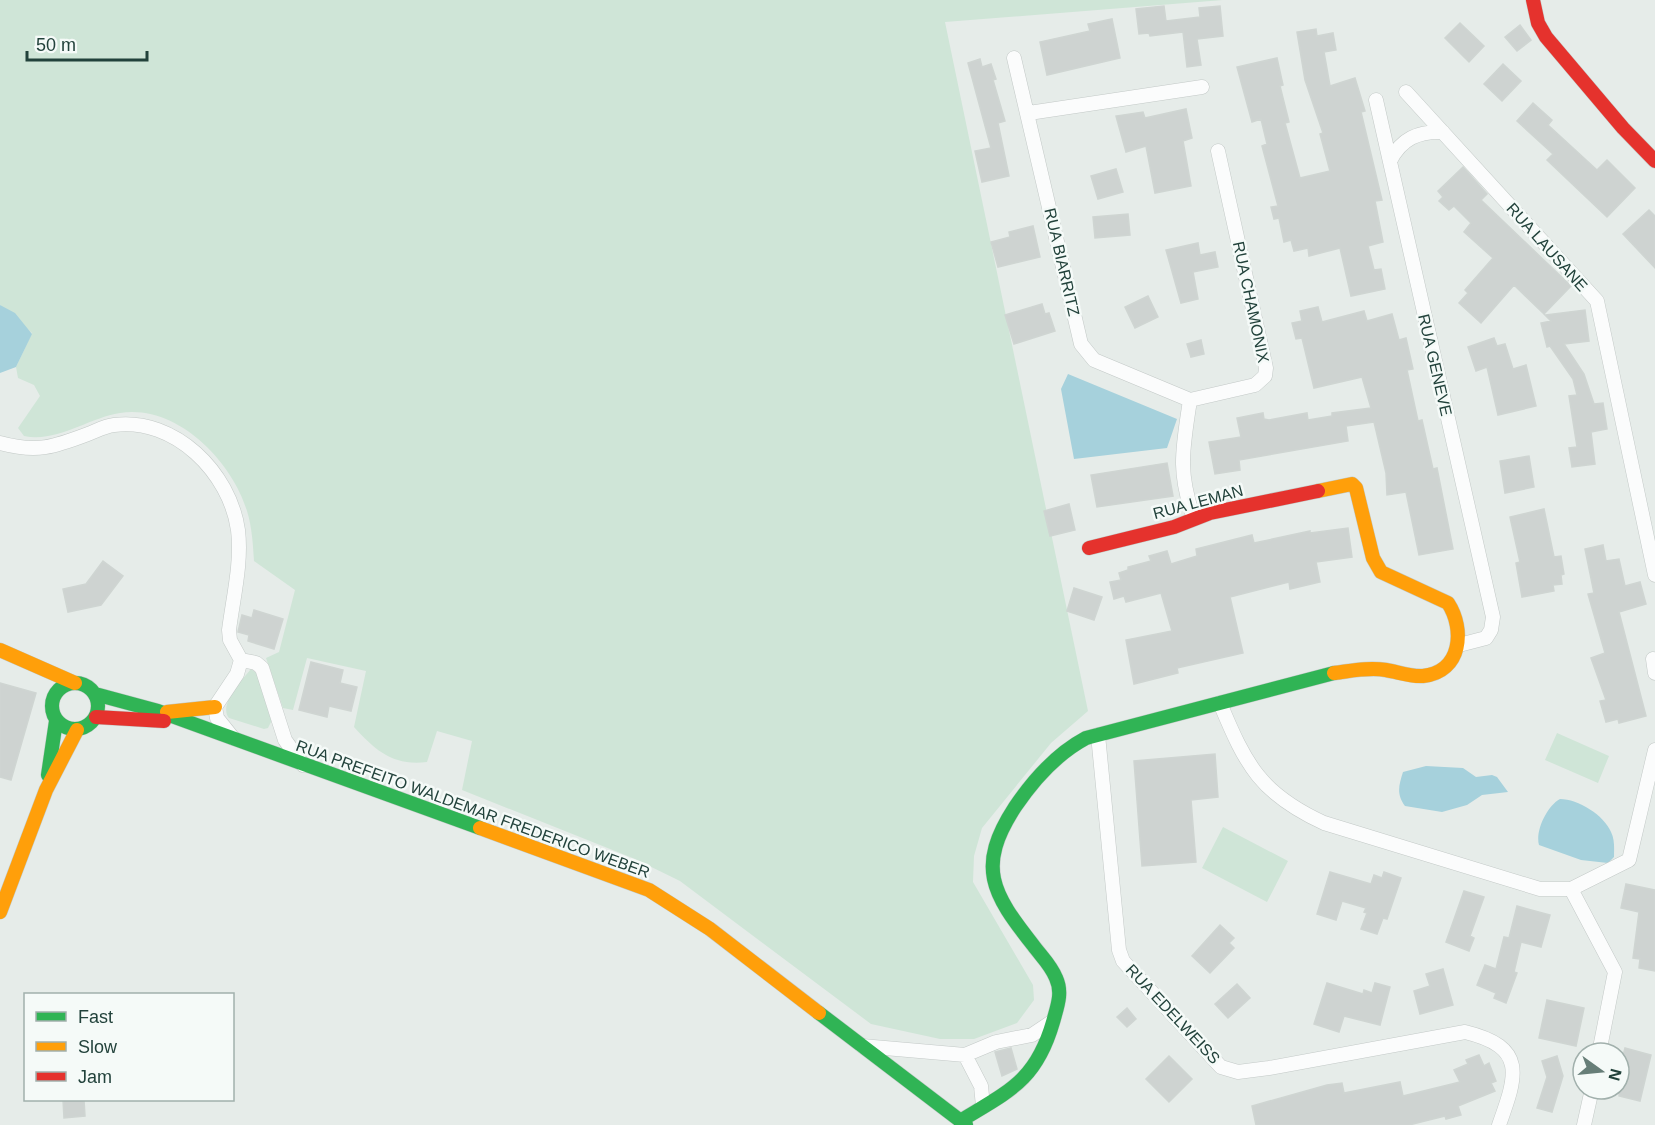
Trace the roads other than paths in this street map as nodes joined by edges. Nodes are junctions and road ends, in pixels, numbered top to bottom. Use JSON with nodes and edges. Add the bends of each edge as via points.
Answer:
{"nodes":[{"id":1,"x":1533,"y":0,"type":"edge"},
{"id":2,"x":1014,"y":58,"type":"dead end"},
{"id":3,"x":1202,"y":87,"type":"dead end"},
{"id":4,"x":1406,"y":92,"type":"dead end"},
{"id":5,"x":1376,"y":100,"type":"dead end"},
{"id":6,"x":1029,"y":113,"type":"junction"},
{"id":7,"x":1443,"y":132,"type":"junction"},
{"id":8,"x":1218,"y":150,"type":"dead end"},
{"id":9,"x":1390,"y":161,"type":"junction"},
{"id":10,"x":1655,"y":161,"type":"edge"},
{"id":11,"x":1190,"y":400,"type":"junction"},
{"id":12,"x":0,"y":443,"type":"edge"},
{"id":13,"x":1194,"y":518,"type":"junction"},
{"id":14,"x":1089,"y":548,"type":"dead end"},
{"id":15,"x":1655,"y":575,"type":"edge"},
{"id":16,"x":1459,"y":645,"type":"junction"},
{"id":17,"x":0,"y":650,"type":"edge"},
{"id":18,"x":241,"y":660,"type":"junction"},
{"id":19,"x":24,"y":661,"type":"junction"},
{"id":20,"x":75,"y":683,"type":"junction"},
{"id":21,"x":95,"y":694,"type":"junction"},
{"id":22,"x":52,"y":700,"type":"junction"},
{"id":23,"x":1220,"y":704,"type":"junction"},
{"id":24,"x":215,"y":707,"type":"junction"},
{"id":25,"x":158,"y":711,"type":"junction"},
{"id":26,"x":96,"y":717,"type":"junction"},
{"id":27,"x":56,"y":721,"type":"junction"},
{"id":28,"x":184,"y":723,"type":"junction"},
{"id":29,"x":77,"y":730,"type":"junction"},
{"id":30,"x":1098,"y":735,"type":"junction"},
{"id":31,"x":234,"y":740,"type":"junction"},
{"id":32,"x":1655,"y":750,"type":"edge"},
{"id":33,"x":303,"y":765,"type":"junction"},
{"id":34,"x":46,"y":790,"type":"junction"},
{"id":35,"x":1570,"y":889,"type":"junction"},
{"id":36,"x":0,"y":912,"type":"edge"},
{"id":37,"x":1053,"y":1021,"type":"junction"},
{"id":38,"x":1601,"y":1041,"type":"edge"},
{"id":39,"x":860,"y":1045,"type":"junction"},
{"id":40,"x":965,"y":1055,"type":"junction"},
{"id":41,"x":1589,"y":1101,"type":"edge"},
{"id":42,"x":983,"y":1106,"type":"junction"},
{"id":43,"x":963,"y":1123,"type":"edge"},
{"id":44,"x":1499,"y":1125,"type":"edge"},
{"id":45,"x":1584,"y":1125,"type":"edge"}],
"edges":[{"from":1,"to":10,"type":"street","via":[[1546,37]]},
{"from":2,"to":6,"type":"street","name":"RUA BIARRITZ"},
{"from":3,"to":6,"type":"street"},
{"from":4,"to":7,"type":"street","name":"RUA LAUSANE"},
{"from":5,"to":9,"type":"street","name":"RUA GENEVE"},
{"from":6,"to":11,"type":"street","name":"RUA BIARRITZ","via":[[1081,344],[1094,360]]},
{"from":7,"to":9,"type":"street","via":[[1411,137]]},
{"from":7,"to":15,"type":"street","name":"RUA LAUSANE","via":[[1597,301]]},
{"from":8,"to":11,"type":"street","name":"RUA CHAMONIX","via":[[1266,368],[1265,376],[1255,385]]},
{"from":9,"to":16,"type":"street","name":"RUA GENEVE","via":[[1493,617],[1491,630],[1479,642]]},
{"from":11,"to":13,"type":"street","via":[[1182,475]]},
{"from":12,"to":18,"type":"street","via":[[40,450],[111,425],[128,424],[162,431],[201,458],[222,485],[238,531],[229,630]]},
{"from":13,"to":14,"type":"street","name":"RUA LEMAN","via":[[1174,527]]},
{"from":13,"to":16,"type":"street","name":"RUA LEMAN","via":[[1352,484],[1378,568],[1394,580],[1448,603],[1461,627]]},
{"from":16,"to":23,"type":"street","via":[[1447,663],[1428,676],[1371,668],[1353,670]]},
{"from":17,"to":19,"type":"street"},
{"from":18,"to":24,"type":"street","via":[[237,674]]},
{"from":18,"to":33,"type":"street","via":[[262,668],[285,740]]},
{"from":19,"to":20,"type":"street"},
{"from":19,"to":22,"type":"street"},
{"from":20,"to":21,"type":"street"},
{"from":20,"to":22,"type":"street","via":[[61,687]]},
{"from":21,"to":25,"type":"street","name":"RUA PREFEITO WALDEMAR FREDERICO WEBER"},
{"from":21,"to":26,"type":"street"},
{"from":22,"to":27,"type":"street"},
{"from":23,"to":30,"type":"street"},
{"from":23,"to":35,"type":"street","via":[[1240,750],[1257,776],[1292,808],[1324,823],[1514,883],[1540,889]]},
{"from":24,"to":25,"type":"street"},
{"from":24,"to":31,"type":"street","via":[[217,718]]},
{"from":25,"to":28,"type":"street","name":"RUA PREFEITO WALDEMAR FREDERICO WEBER"},
{"from":26,"to":28,"type":"street","name":"RUA PREFEITO WALDEMAR FREDERICO WEBER"},
{"from":26,"to":29,"type":"street"},
{"from":27,"to":29,"type":"street"},
{"from":27,"to":34,"type":"street"},
{"from":28,"to":31,"type":"street","name":"RUA PREFEITO WALDEMAR FREDERICO WEBER"},
{"from":29,"to":34,"type":"street"},
{"from":30,"to":37,"type":"street","via":[[1069,747],[1053,760],[1007,818],[992,855],[990,876],[995,893],[1055,975],[1060,988]]},
{"from":30,"to":44,"type":"street","name":"RUA EDELWEISS","via":[[1116,936],[1123,962],[1221,1067],[1230,1071],[1257,1070],[1465,1032],[1505,1048],[1514,1072]]},
{"from":31,"to":33,"type":"street","name":"RUA PREFEITO WALDEMAR FREDERICO WEBER"},
{"from":32,"to":35,"type":"street","via":[[1631,857]]},
{"from":33,"to":39,"type":"street","name":"RUA PREFEITO WALDEMAR FREDERICO WEBER","via":[[648,890],[710,929]]},
{"from":34,"to":36,"type":"street"},
{"from":35,"to":38,"type":"street","via":[[1615,972]]},
{"from":37,"to":40,"type":"street","via":[[1032,1035],[996,1042]]},
{"from":37,"to":42,"type":"street","via":[[1044,1049],[1028,1075]]},
{"from":39,"to":40,"type":"street"},
{"from":39,"to":43,"type":"street","name":"RUA PREFEITO WALDEMAR FREDERICO WEBER"},
{"from":40,"to":42,"type":"street","via":[[981,1086]]},
{"from":41,"to":45,"type":"street"},
{"from":42,"to":43,"type":"street"}]}
